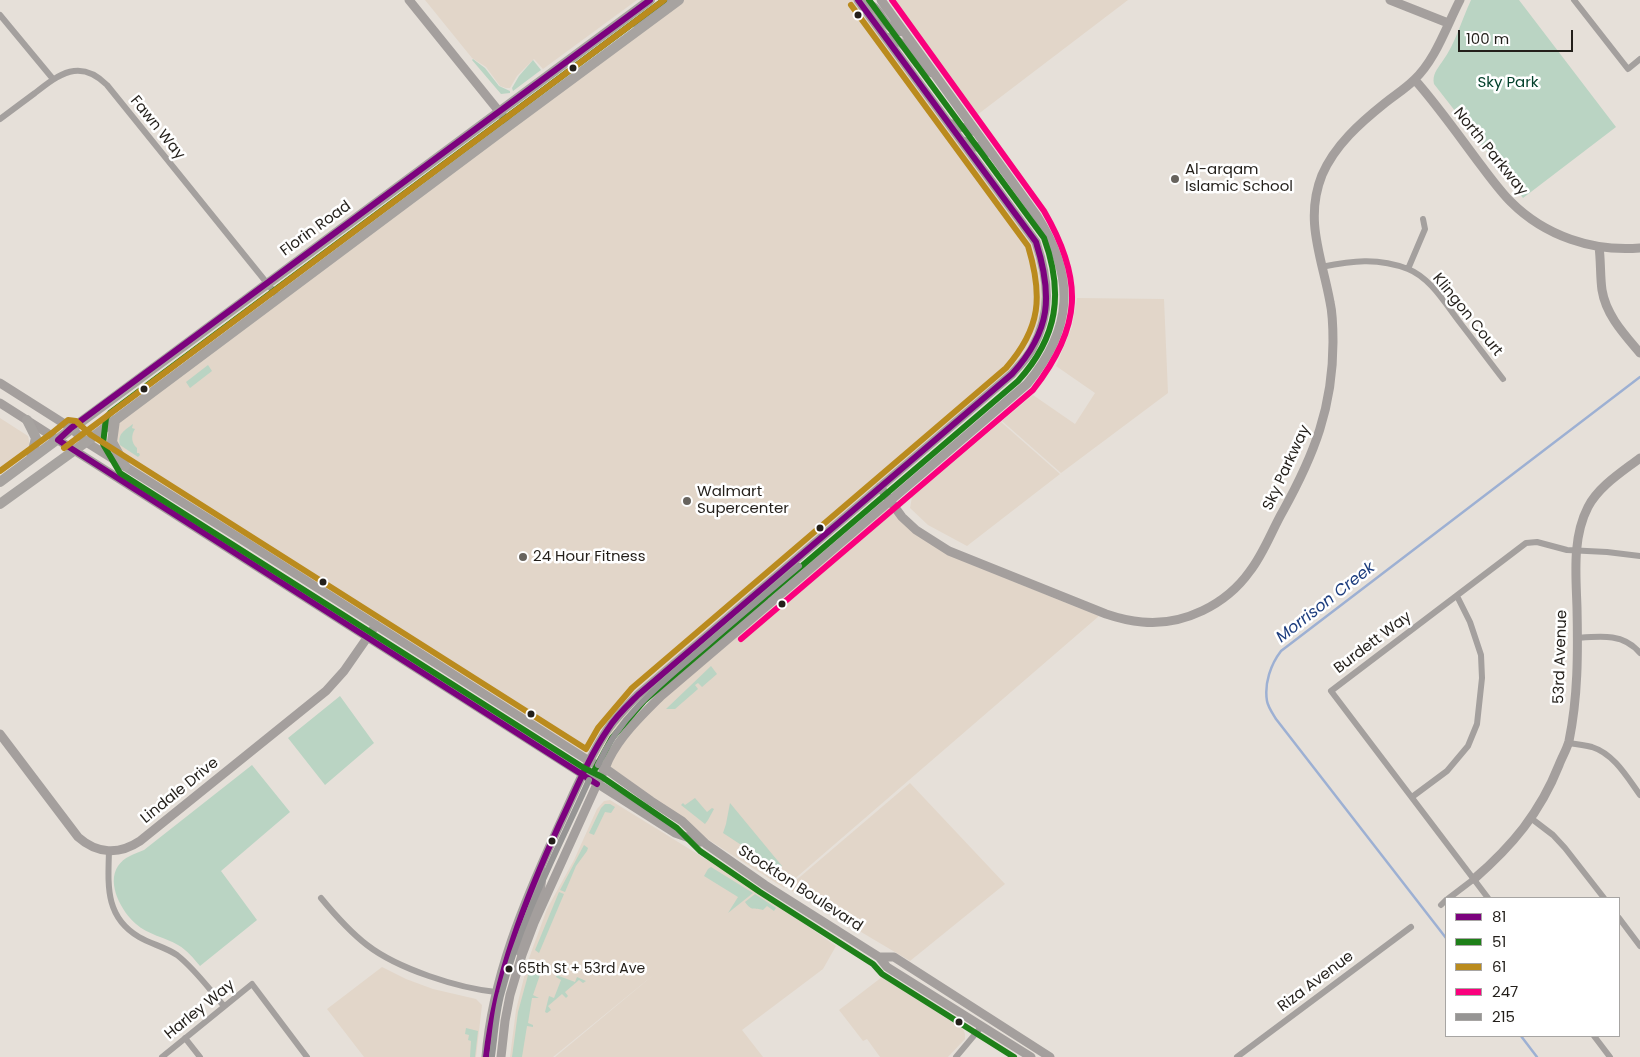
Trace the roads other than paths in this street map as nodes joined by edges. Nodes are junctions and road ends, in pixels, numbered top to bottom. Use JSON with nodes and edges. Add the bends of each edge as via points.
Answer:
{"nodes":[{"id":1,"x":409,"y":0,"type":"edge"},
{"id":2,"x":650,"y":0,"type":"edge"},
{"id":3,"x":668,"y":0,"type":"edge"},
{"id":4,"x":679,"y":0,"type":"edge"},
{"id":5,"x":858,"y":0,"type":"edge"},
{"id":6,"x":880,"y":0,"type":"edge"},
{"id":7,"x":1390,"y":0,"type":"edge"},
{"id":8,"x":1460,"y":0,"type":"edge"},
{"id":9,"x":1575,"y":0,"type":"edge"},
{"id":10,"x":0,"y":14,"type":"edge"},
{"id":11,"x":1448,"y":23,"type":"junction"},
{"id":12,"x":904,"y":32,"type":"junction"},
{"id":13,"x":636,"y":33,"type":"junction"},
{"id":14,"x":885,"y":37,"type":"junction"},
{"id":15,"x":1640,"y":59,"type":"edge"},
{"id":16,"x":934,"y":74,"type":"junction"},
{"id":17,"x":53,"y":79,"type":"junction"},
{"id":18,"x":1415,"y":80,"type":"junction"},
{"id":19,"x":500,"y":111,"type":"junction"},
{"id":20,"x":0,"y":119,"type":"edge"},
{"id":21,"x":948,"y":123,"type":"junction"},
{"id":22,"x":510,"y":124,"type":"junction"},
{"id":23,"x":976,"y":132,"type":"junction"},
{"id":24,"x":962,"y":141,"type":"junction"},
{"id":25,"x":991,"y":153,"type":"junction"},
{"id":26,"x":1423,"y":219,"type":"dead end"},
{"id":27,"x":1599,"y":247,"type":"junction"},
{"id":28,"x":1640,"y":248,"type":"edge"},
{"id":29,"x":1321,"y":267,"type":"junction"},
{"id":30,"x":1408,"y":269,"type":"junction"},
{"id":31,"x":267,"y":283,"type":"junction"},
{"id":32,"x":279,"y":298,"type":"junction"},
{"id":33,"x":1640,"y":353,"type":"edge"},
{"id":34,"x":1503,"y":379,"type":"dead end"},
{"id":35,"x":0,"y":383,"type":"edge"},
{"id":36,"x":0,"y":403,"type":"edge"},
{"id":37,"x":27,"y":420,"type":"junction"},
{"id":38,"x":116,"y":420,"type":"junction"},
{"id":39,"x":71,"y":428,"type":"junction"},
{"id":40,"x":58,"y":440,"type":"junction"},
{"id":41,"x":86,"y":442,"type":"junction"},
{"id":42,"x":75,"y":450,"type":"junction"},
{"id":43,"x":1640,"y":458,"type":"edge"},
{"id":44,"x":31,"y":459,"type":"junction"},
{"id":45,"x":125,"y":466,"type":"junction"},
{"id":46,"x":0,"y":482,"type":"edge"},
{"id":47,"x":880,"y":488,"type":"junction"},
{"id":48,"x":891,"y":501,"type":"junction"},
{"id":49,"x":0,"y":504,"type":"edge"},
{"id":50,"x":1576,"y":550,"type":"junction"},
{"id":51,"x":1640,"y":556,"type":"edge"},
{"id":52,"x":769,"y":583,"type":"junction"},
{"id":53,"x":1457,"y":596,"type":"junction"},
{"id":54,"x":376,"y":625,"type":"junction"},
{"id":55,"x":717,"y":628,"type":"junction"},
{"id":56,"x":735,"y":632,"type":"junction"},
{"id":57,"x":369,"y":637,"type":"junction"},
{"id":58,"x":1577,"y":638,"type":"junction"},
{"id":59,"x":1640,"y":653,"type":"edge"},
{"id":60,"x":681,"y":678,"type":"junction"},
{"id":61,"x":0,"y":734,"type":"edge"},
{"id":62,"x":1568,"y":742,"type":"junction"},
{"id":63,"x":589,"y":761,"type":"junction"},
{"id":64,"x":606,"y":769,"type":"junction"},
{"id":65,"x":582,"y":774,"type":"junction"},
{"id":66,"x":597,"y":784,"type":"junction"},
{"id":67,"x":1640,"y":795,"type":"edge"},
{"id":68,"x":1412,"y":798,"type":"junction"},
{"id":69,"x":1532,"y":818,"type":"junction"},
{"id":70,"x":706,"y":844,"type":"junction"},
{"id":71,"x":109,"y":851,"type":"junction"},
{"id":72,"x":541,"y":864,"type":"junction"},
{"id":73,"x":1474,"y":879,"type":"junction"},
{"id":74,"x":1450,"y":897,"type":"edge"},
{"id":75,"x":1487,"y":897,"type":"edge"},
{"id":76,"x":1603,"y":897,"type":"edge"},
{"id":77,"x":322,"y":898,"type":"dead end"},
{"id":78,"x":1620,"y":919,"type":"edge"},
{"id":79,"x":1411,"y":927,"type":"dead end"},
{"id":80,"x":1640,"y":946,"type":"edge"},
{"id":81,"x":522,"y":955,"type":"junction"},
{"id":82,"x":879,"y":957,"type":"junction"},
{"id":83,"x":496,"y":992,"type":"junction"},
{"id":84,"x":224,"y":1006,"type":"junction"},
{"id":85,"x":982,"y":1026,"type":"junction"},
{"id":86,"x":1595,"y":1037,"type":"edge"},
{"id":87,"x":186,"y":1038,"type":"junction"},
{"id":88,"x":501,"y":1053,"type":"edge"},
{"id":89,"x":1047,"y":1055,"type":"edge"},
{"id":90,"x":162,"y":1057,"type":"edge"},
{"id":91,"x":200,"y":1057,"type":"edge"},
{"id":92,"x":307,"y":1057,"type":"edge"},
{"id":93,"x":486,"y":1057,"type":"edge"},
{"id":94,"x":956,"y":1057,"type":"edge"},
{"id":95,"x":1030,"y":1057,"type":"edge"},
{"id":96,"x":1237,"y":1057,"type":"edge"},
{"id":97,"x":1610,"y":1057,"type":"edge"}],
"edges":[{"from":1,"to":19,"type":"main road"},
{"from":2,"to":19,"type":"main road","name":"Florin Road"},
{"from":3,"to":13,"type":"street","via":[[638,22]]},
{"from":4,"to":13,"type":"main road"},
{"from":5,"to":12,"type":"main road","via":[[873,6],[887,25],[897,32]]},
{"from":5,"to":14,"type":"main road"},
{"from":6,"to":12,"type":"main road"},
{"from":7,"to":11,"type":"main road"},
{"from":8,"to":11,"type":"main road","name":"Sky Parkway"},
{"from":9,"to":15,"type":"street","via":[[1628,69]]},
{"from":10,"to":17,"type":"street"},
{"from":11,"to":18,"type":"main road","name":"Sky Parkway","via":[[1444,35]]},
{"from":12,"to":16,"type":"main road"},
{"from":13,"to":22,"type":"main road"},
{"from":14,"to":16,"type":"main road","via":[[902,42],[919,66]]},
{"from":14,"to":21,"type":"main road"},
{"from":16,"to":23,"type":"main road"},
{"from":17,"to":20,"type":"street","name":"Fawn Way"},
{"from":17,"to":31,"type":"street","name":"Fawn Way","via":[[78,70],[101,79]]},
{"from":18,"to":27,"type":"main road","name":"North Parkway","via":[[1511,202],[1552,231]]},
{"from":18,"to":29,"type":"main road","name":"Sky Parkway","via":[[1355,128],[1323,175],[1314,211],[1314,233]]},
{"from":19,"to":22,"type":"main road"},
{"from":19,"to":31,"type":"main road","name":"Florin Road"},
{"from":21,"to":23,"type":"main road"},
{"from":21,"to":24,"type":"main road"},
{"from":22,"to":32,"type":"main road"},
{"from":23,"to":25,"type":"main road"},
{"from":24,"to":25,"type":"main road"},
{"from":24,"to":47,"type":"main road","via":[[1036,242],[1047,283],[1042,327],[1031,350],[1012,374]]},
{"from":25,"to":48,"type":"main road","via":[[1037,216],[1055,247],[1064,292],[1059,329],[1045,361],[1027,384]]},
{"from":26,"to":30,"type":"street","via":[[1425,229]]},
{"from":27,"to":28,"type":"main road","name":"North Parkway"},
{"from":27,"to":33,"type":"main road","via":[[1602,289],[1608,310]]},
{"from":29,"to":30,"type":"street","name":"Klingon Court","via":[[1369,260]]},
{"from":29,"to":48,"type":"main road","name":"Sky Parkway","via":[[1331,303],[1333,343],[1330,385],[1316,443],[1299,482],[1254,565],[1239,585],[1205,610],[1152,622],[1106,614],[949,551],[916,530]]},
{"from":30,"to":34,"type":"street","name":"Klingon Court","via":[[1430,286]]},
{"from":31,"to":32,"type":"street","name":"Fawn Way"},
{"from":31,"to":39,"type":"main road","name":"Florin Road"},
{"from":32,"to":38,"type":"main road"},
{"from":35,"to":39,"type":"main road","name":"Stockton Boulevard"},
{"from":36,"to":37,"type":"main road","name":"Stockton Boulevard"},
{"from":37,"to":40,"type":"main road","name":"Stockton Boulevard"},
{"from":37,"to":44,"type":"main road","via":[[36,438]]},
{"from":38,"to":41,"type":"main road"},
{"from":38,"to":45,"type":"main road","via":[[112,442]]},
{"from":39,"to":40,"type":"main road","name":"Florin Road"},
{"from":39,"to":41,"type":"main road","name":"Stockton Boulevard"},
{"from":40,"to":42,"type":"main road","name":"Stockton Boulevard"},
{"from":40,"to":44,"type":"main road","name":"Florin Road"},
{"from":41,"to":42,"type":"main road"},
{"from":41,"to":45,"type":"main road","name":"Stockton Boulevard"},
{"from":42,"to":49,"type":"main road"},
{"from":42,"to":57,"type":"main road","name":"Stockton Boulevard"},
{"from":43,"to":50,"type":"main road","name":"53rd Avenue","via":[[1607,484],[1589,505]]},
{"from":44,"to":46,"type":"main road","name":"Florin Road"},
{"from":45,"to":54,"type":"main road","name":"Stockton Boulevard"},
{"from":47,"to":48,"type":"main road","name":"Sky Parkway"},
{"from":47,"to":52,"type":"main road"},
{"from":48,"to":56,"type":"main road"},
{"from":50,"to":51,"type":"street","name":"Burdett Way"},
{"from":50,"to":53,"type":"street","name":"Burdett Way","via":[[1537,542],[1526,543]]},
{"from":50,"to":58,"type":"main road","name":"53rd Avenue"},
{"from":52,"to":55,"type":"main road"},
{"from":52,"to":56,"type":"main road","via":[[763,599],[734,624]]},
{"from":53,"to":68,"type":"street","via":[[1481,655],[1477,724],[1468,746],[1447,771]]},
{"from":53,"to":68,"type":"street","name":"Burdett Way","via":[[1331,691]]},
{"from":54,"to":57,"type":"main road","name":"Lindale Drive"},
{"from":54,"to":63,"type":"main road","name":"Stockton Boulevard"},
{"from":55,"to":60,"type":"main road","via":[[722,634],[719,639],[691,663]]},
{"from":55,"to":63,"type":"main road","via":[[624,709]]},
{"from":56,"to":60,"type":"main road"},
{"from":57,"to":65,"type":"main road","name":"Stockton Boulevard"},
{"from":57,"to":71,"type":"main road","name":"Lindale Drive","via":[[320,696],[140,841],[125,849]]},
{"from":58,"to":59,"type":"street","via":[[1615,637],[1631,644]]},
{"from":58,"to":62,"type":"main road","name":"53rd Avenue","via":[[1577,683]]},
{"from":60,"to":64,"type":"main road","via":[[625,735]]},
{"from":61,"to":71,"type":"main road","via":[[78,837],[93,847]]},
{"from":62,"to":67,"type":"street","via":[[1592,747],[1607,755]]},
{"from":62,"to":69,"type":"main road","name":"53rd Avenue","via":[[1548,791]]},
{"from":63,"to":64,"type":"main road","name":"Stockton Boulevard"},
{"from":63,"to":65,"type":"main road"},
{"from":64,"to":66,"type":"main road"},
{"from":64,"to":70,"type":"main road","name":"Stockton Boulevard","via":[[682,821]]},
{"from":65,"to":66,"type":"main road","name":"Stockton Boulevard"},
{"from":65,"to":72,"type":"main road"},
{"from":66,"to":70,"type":"main road","name":"Stockton Boulevard","via":[[675,833]]},
{"from":66,"to":81,"type":"main road"},
{"from":68,"to":73,"type":"street","name":"Burdett Way"},
{"from":69,"to":73,"type":"main road","name":"53rd Avenue","via":[[1506,850]]},
{"from":69,"to":76,"type":"street","via":[[1565,848]]},
{"from":70,"to":82,"type":"main road","name":"Stockton Boulevard"},
{"from":71,"to":84,"type":"street","via":[[109,894],[119,918],[138,936],[179,956]]},
{"from":72,"to":81,"type":"main road","via":[[542,886],[522,935]]},
{"from":72,"to":83,"type":"main road","via":[[511,941]]},
{"from":73,"to":74,"type":"street"},
{"from":73,"to":75,"type":"street","name":"Burdett Way"},
{"from":77,"to":83,"type":"street","via":[[341,922],[367,946],[388,958],[425,974]]},
{"from":78,"to":80,"type":"street"},
{"from":79,"to":96,"type":"street","name":"Riza Avenue"},
{"from":81,"to":88,"type":"main road","via":[[504,1021]]},
{"from":82,"to":85,"type":"main road","name":"Stockton Boulevard","via":[[887,967]]},
{"from":82,"to":89,"type":"main road","name":"Stockton Boulevard","via":[[894,957]]},
{"from":83,"to":88,"type":"main road","via":[[502,998],[498,1034]]},
{"from":83,"to":93,"type":"main road"},
{"from":84,"to":87,"type":"street","name":"Harley Way"},
{"from":84,"to":92,"type":"street","name":"Harley Way","via":[[252,984]]},
{"from":85,"to":89,"type":"main road","via":[[992,1027],[1032,1054]]},
{"from":85,"to":94,"type":"street"},
{"from":85,"to":95,"type":"main road","name":"Stockton Boulevard"},
{"from":86,"to":97,"type":"street"},
{"from":87,"to":90,"type":"street","name":"Harley Way"},
{"from":87,"to":91,"type":"street"}]}
